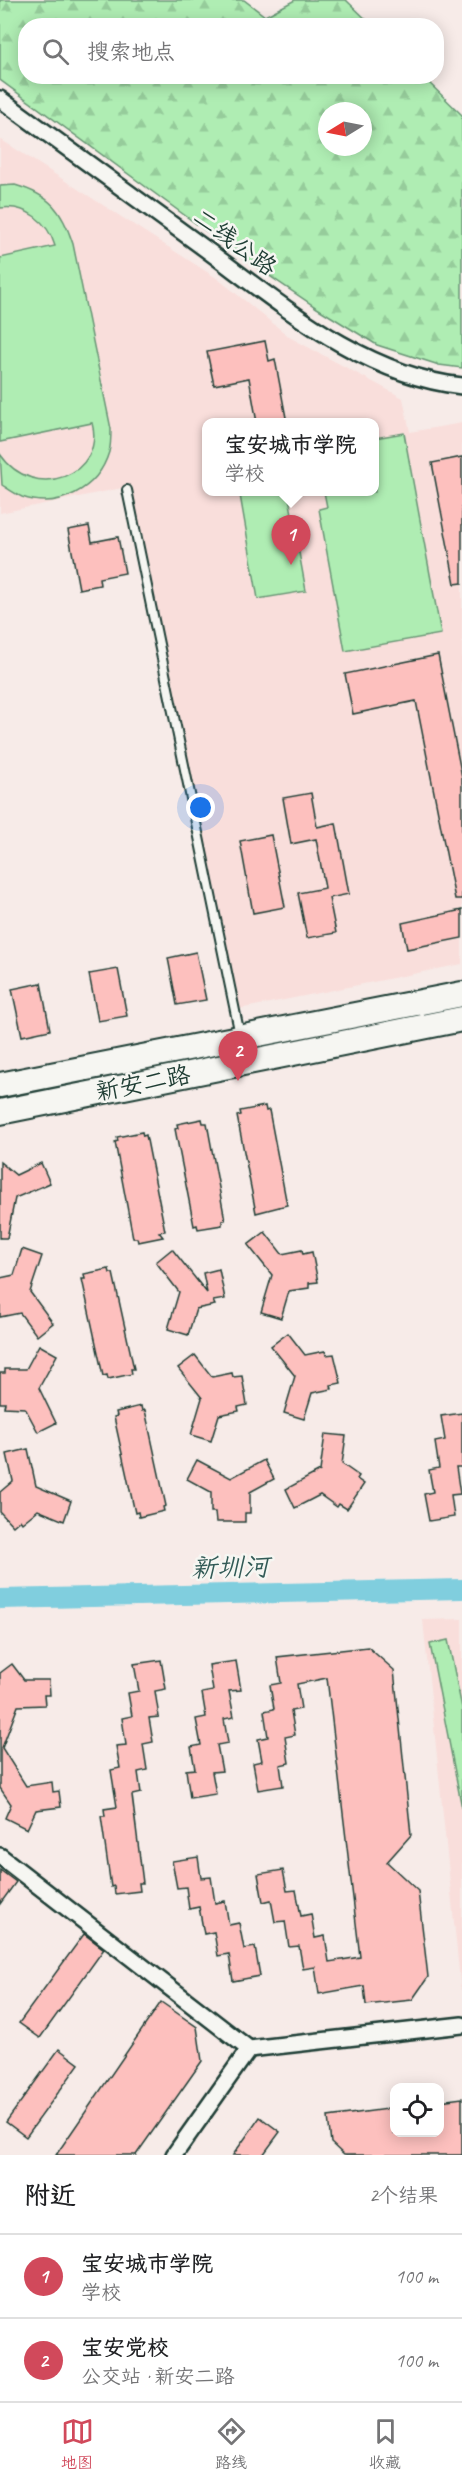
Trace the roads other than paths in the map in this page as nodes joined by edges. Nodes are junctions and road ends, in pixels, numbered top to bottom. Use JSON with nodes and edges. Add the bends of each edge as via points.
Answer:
{"nodes":[{"id":1,"x":0,"y":99,"type":"edge"},
{"id":2,"x":462,"y":386,"type":"edge"},
{"id":3,"x":127,"y":490,"type":"dead end"},
{"id":4,"x":462,"y":994,"type":"edge"},
{"id":5,"x":462,"y":1019,"type":"edge"},
{"id":6,"x":241,"y":1038,"type":"junction"},
{"id":7,"x":0,"y":1085,"type":"edge"},
{"id":8,"x":0,"y":1112,"type":"edge"},
{"id":9,"x":0,"y":1856,"type":"edge"},
{"id":10,"x":462,"y":2025,"type":"edge"},
{"id":11,"x":249,"y":2049,"type":"junction"},
{"id":12,"x":174,"y":2155,"type":"edge"}],
"edges":[{"from":1,"to":2,"type":"street","name":"二线公路","via":[[316,328],[379,363],[420,378]]},
{"from":3,"to":6,"type":"lane"},
{"from":4,"to":6,"type":"main road","name":"新安二路"},
{"from":5,"to":8,"type":"main road","name":"新安二路"},
{"from":6,"to":7,"type":"main road","name":"新安二路"},
{"from":9,"to":11,"type":"street"},
{"from":10,"to":11,"type":"street"},
{"from":11,"to":12,"type":"street"}]}
